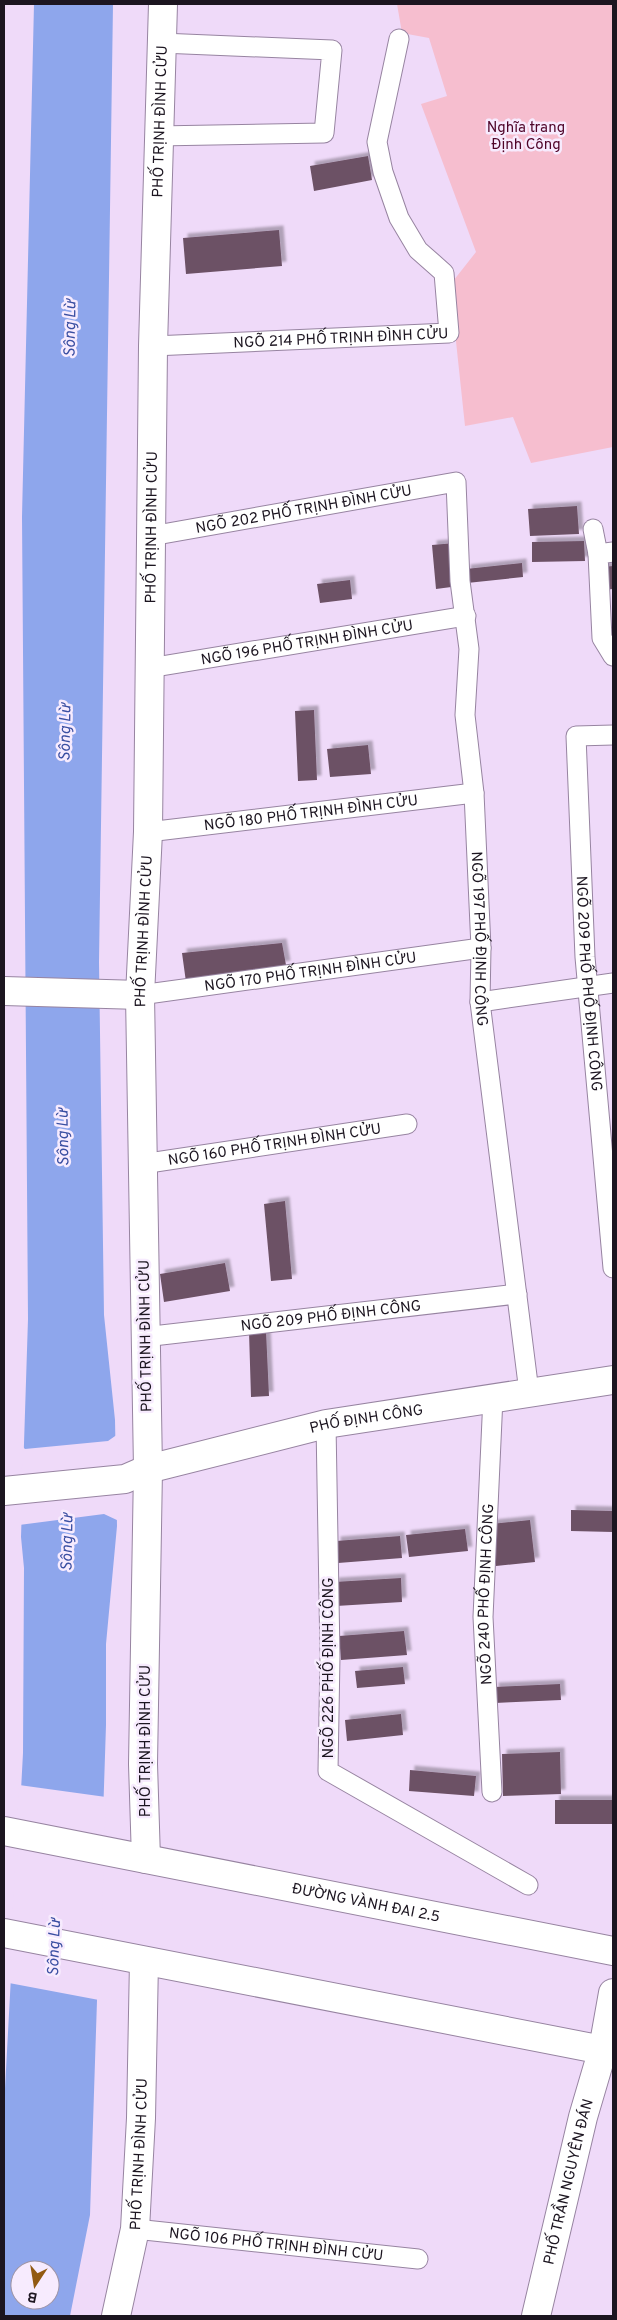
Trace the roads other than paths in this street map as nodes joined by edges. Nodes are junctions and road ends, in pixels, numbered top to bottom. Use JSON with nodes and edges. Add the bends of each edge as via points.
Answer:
{"nodes":[{"id":1,"x":163,"y":4,"type":"edge"},
{"id":2,"x":399,"y":39,"type":"dead end"},
{"id":3,"x":161,"y":43,"type":"junction"},
{"id":4,"x":157,"y":136,"type":"junction"},
{"id":5,"x":153,"y":346,"type":"junction"},
{"id":6,"x":456,"y":482,"type":"joint"},
{"id":7,"x":593,"y":529,"type":"dead end"},
{"id":8,"x":151,"y":536,"type":"junction"},
{"id":9,"x":606,"y":553,"type":"edge"},
{"id":10,"x":466,"y":616,"type":"junction"},
{"id":11,"x":613,"y":656,"type":"edge"},
{"id":12,"x":149,"y":668,"type":"junction"},
{"id":13,"x":613,"y":735,"type":"edge"},
{"id":14,"x":474,"y":793,"type":"junction"},
{"id":15,"x":148,"y":832,"type":"junction"},
{"id":16,"x":481,"y":948,"type":"junction"},
{"id":17,"x":613,"y":983,"type":"edge"},
{"id":18,"x":587,"y":987,"type":"junction"},
{"id":19,"x":4,"y":991,"type":"edge"},
{"id":20,"x":140,"y":995,"type":"junction"},
{"id":21,"x":480,"y":1002,"type":"junction"},
{"id":22,"x":407,"y":1124,"type":"dead end"},
{"id":23,"x":142,"y":1164,"type":"junction"},
{"id":24,"x":613,"y":1268,"type":"edge"},
{"id":25,"x":517,"y":1294,"type":"junction"},
{"id":26,"x":144,"y":1337,"type":"junction"},
{"id":27,"x":613,"y":1380,"type":"edge"},
{"id":28,"x":529,"y":1392,"type":"junction"},
{"id":29,"x":493,"y":1397,"type":"junction"},
{"id":30,"x":326,"y":1424,"type":"junction"},
{"id":31,"x":136,"y":1474,"type":"junction"},
{"id":32,"x":6,"y":1492,"type":"edge"},
{"id":33,"x":492,"y":1792,"type":"dead end"},
{"id":34,"x":4,"y":1831,"type":"edge"},
{"id":35,"x":146,"y":1859,"type":"junction"},
{"id":36,"x":528,"y":1885,"type":"dead end"},
{"id":37,"x":4,"y":1933,"type":"edge"},
{"id":38,"x":613,"y":1950,"type":"edge"},
{"id":39,"x":132,"y":1958,"type":"junction"},
{"id":40,"x":613,"y":1993,"type":"edge"},
{"id":41,"x":608,"y":2051,"type":"edge"},
{"id":42,"x":134,"y":2229,"type":"junction"},
{"id":43,"x":418,"y":2259,"type":"dead end"},
{"id":44,"x":116,"y":2316,"type":"edge"},
{"id":45,"x":536,"y":2316,"type":"edge"}],
"edges":[{"from":1,"to":3,"type":"main road","name":"PHỐ TRỊNH ĐÌNH CỬU"},
{"from":2,"to":5,"type":"lane","name":"NGÕ 214 PHỐ TRỊNH ĐÌNH CỬU","via":[[377,142],[383,172],[399,218],[418,250],[444,273],[449,333]]},
{"from":3,"to":4,"type":"main road","name":"PHỐ TRỊNH ĐÌNH CỬU"},
{"from":3,"to":4,"type":"lane","via":[[332,50],[324,133]]},
{"from":4,"to":5,"type":"main road","name":"PHỐ TRỊNH ĐÌNH CỬU"},
{"from":5,"to":8,"type":"main road","name":"PHỐ TRỊNH ĐÌNH CỬU"},
{"from":6,"to":8,"type":"lane","name":"NGÕ 202 PHỐ TRỊNH ĐÌNH CỬU"},
{"from":6,"to":10,"type":"lane","name":"NGÕ 197 PHỐ ĐỊNH CÔNG","via":[[460,581]]},
{"from":7,"to":9,"type":"lane"},
{"from":8,"to":12,"type":"main road","name":"PHỐ TRỊNH ĐÌNH CỬU"},
{"from":9,"to":11,"type":"lane","via":[[602,638]]},
{"from":10,"to":12,"type":"lane","name":"NGÕ 196 PHỐ TRỊNH ĐÌNH CỬU"},
{"from":10,"to":14,"type":"lane","name":"NGÕ 197 PHỐ ĐỊNH CÔNG","via":[[469,650],[465,715]]},
{"from":12,"to":15,"type":"main road","name":"PHỐ TRỊNH ĐÌNH CỬU"},
{"from":13,"to":18,"type":"lane","name":"NGÕ 209 PHỐ PHỐ ĐỊNH CÔNG","via":[[576,736]]},
{"from":14,"to":15,"type":"lane","name":"NGÕ 180 PHỐ TRỊNH ĐÌNH CỬU"},
{"from":14,"to":16,"type":"lane","name":"NGÕ 197 PHỐ ĐỊNH CÔNG"},
{"from":15,"to":20,"type":"main road","name":"PHỐ TRỊNH ĐÌNH CỬU"},
{"from":16,"to":20,"type":"lane","name":"NGÕ 170 PHỐ TRỊNH ĐÌNH CỬU"},
{"from":16,"to":21,"type":"lane","name":"NGÕ 197 PHỐ ĐỊNH CÔNG"},
{"from":17,"to":18,"type":"lane"},
{"from":18,"to":21,"type":"lane"},
{"from":18,"to":24,"type":"lane","name":"NGÕ 209 PHỐ PHỐ ĐỊNH CÔNG"},
{"from":19,"to":20,"type":"main road"},
{"from":20,"to":23,"type":"main road","name":"PHỐ TRỊNH ĐÌNH CỬU"},
{"from":21,"to":25,"type":"lane","name":"NGÕ 197 PHỐ ĐỊNH CÔNG"},
{"from":22,"to":23,"type":"lane","name":"NGÕ 160 PHỐ TRỊNH ĐÌNH CỬU"},
{"from":23,"to":26,"type":"main road","name":"PHỐ TRỊNH ĐÌNH CỬU"},
{"from":25,"to":26,"type":"lane","name":"NGÕ 209 PHỐ ĐỊNH CÔNG"},
{"from":25,"to":28,"type":"lane","name":"NGÕ 197 PHỐ ĐỊNH CÔNG"},
{"from":26,"to":31,"type":"main road","name":"PHỐ TRỊNH ĐÌNH CỬU"},
{"from":27,"to":28,"type":"main road","name":"PHỐ ĐỊNH CÔNG"},
{"from":28,"to":29,"type":"main road","name":"PHỐ ĐỊNH CÔNG"},
{"from":29,"to":30,"type":"main road","name":"PHỐ ĐỊNH CÔNG"},
{"from":29,"to":33,"type":"lane","name":"NGÕ 240 PHỐ ĐỊNH CÔNG","via":[[483,1617]]},
{"from":30,"to":31,"type":"main road","name":"PHỐ ĐỊNH CÔNG"},
{"from":30,"to":36,"type":"lane","name":"NGÕ 226 PHỐ ĐỊNH CÔNG","via":[[330,1656],[328,1771]]},
{"from":31,"to":32,"type":"main road","name":"PHỐ ĐỊNH CÔNG"},
{"from":31,"to":35,"type":"main road","name":"PHỐ TRỊNH ĐÌNH CỬU"},
{"from":34,"to":35,"type":"main road","name":"ĐƯỜNG VÀNH ĐAI 2.5"},
{"from":35,"to":38,"type":"main road","name":"ĐƯỜNG VÀNH ĐAI 2.5"},
{"from":37,"to":39,"type":"main road"},
{"from":39,"to":41,"type":"main road"},
{"from":39,"to":42,"type":"main road","name":"PHỐ TRỊNH ĐÌNH CỬU","via":[[141,2118]]},
{"from":40,"to":41,"type":"main road","name":"PHỐ TRẦN NGUYÊN ĐÁN"},
{"from":41,"to":45,"type":"main road","name":"PHỐ TRẦN NGUYÊN ĐÁN","via":[[583,2117]]},
{"from":42,"to":43,"type":"lane","name":"NGÕ 106 PHỐ TRỊNH ĐÌNH CỬU"},
{"from":42,"to":44,"type":"main road","name":"PHỐ TRỊNH ĐÌNH CỬU"}]}
